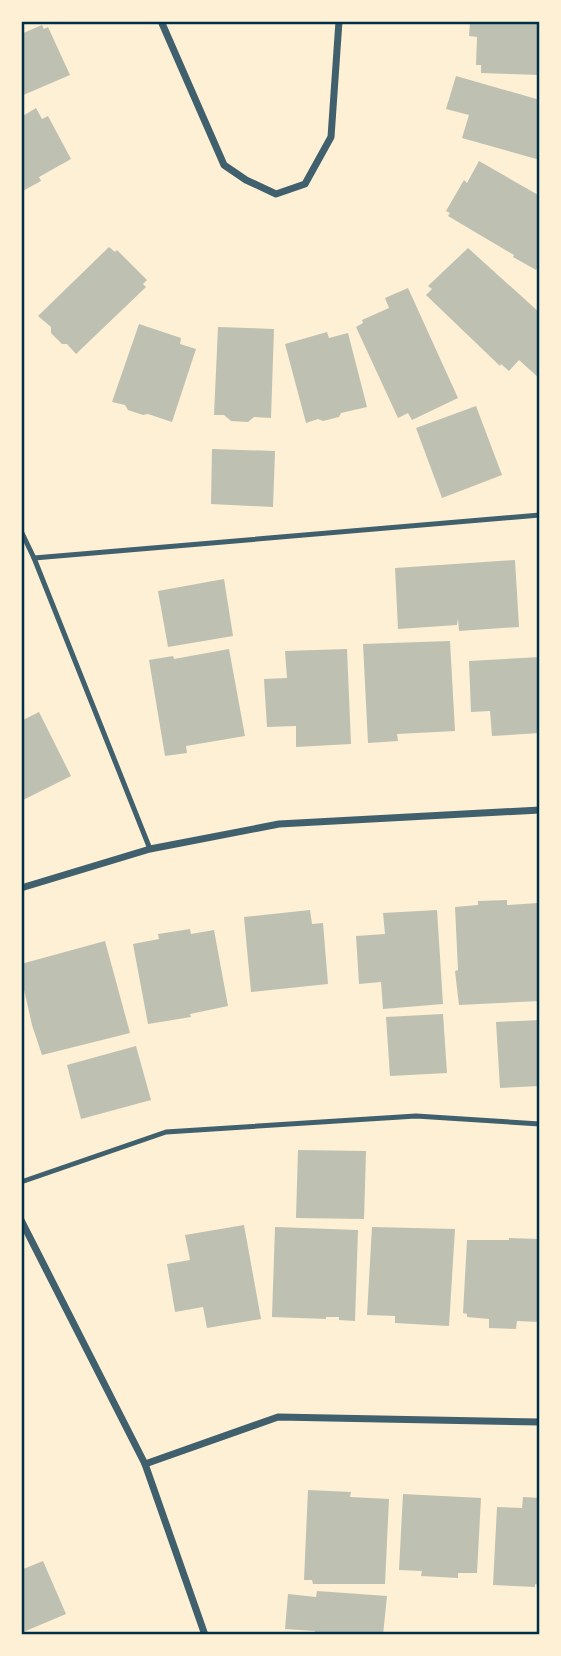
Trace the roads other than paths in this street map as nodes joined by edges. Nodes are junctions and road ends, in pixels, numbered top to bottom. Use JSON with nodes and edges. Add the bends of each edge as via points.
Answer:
{"nodes":[{"id":1,"x":160,"y":21,"type":"edge"},
{"id":2,"x":340,"y":21,"type":"edge"},
{"id":3,"x":540,"y":515,"type":"edge"},
{"id":4,"x":21,"y":531,"type":"edge"},
{"id":5,"x":34,"y":558,"type":"junction"},
{"id":6,"x":540,"y":810,"type":"edge"},
{"id":7,"x":150,"y":849,"type":"junction"},
{"id":8,"x":21,"y":888,"type":"edge"},
{"id":9,"x":540,"y":1124,"type":"edge"},
{"id":10,"x":21,"y":1182,"type":"edge"},
{"id":11,"x":21,"y":1220,"type":"edge"},
{"id":12,"x":540,"y":1422,"type":"edge"},
{"id":13,"x":145,"y":1464,"type":"junction"},
{"id":14,"x":205,"y":1635,"type":"edge"}],
"edges":[{"from":1,"to":2,"type":"street","via":[[224,165],[276,194],[305,184],[331,137]]},
{"from":3,"to":5,"type":"lane"},
{"from":4,"to":5,"type":"lane"},
{"from":5,"to":7,"type":"lane"},
{"from":6,"to":7,"type":"street","via":[[279,824]]},
{"from":7,"to":8,"type":"street"},
{"from":9,"to":10,"type":"lane","via":[[416,1116],[166,1132]]},
{"from":11,"to":13,"type":"street"},
{"from":12,"to":13,"type":"street","via":[[278,1417]]},
{"from":13,"to":14,"type":"street"}]}
